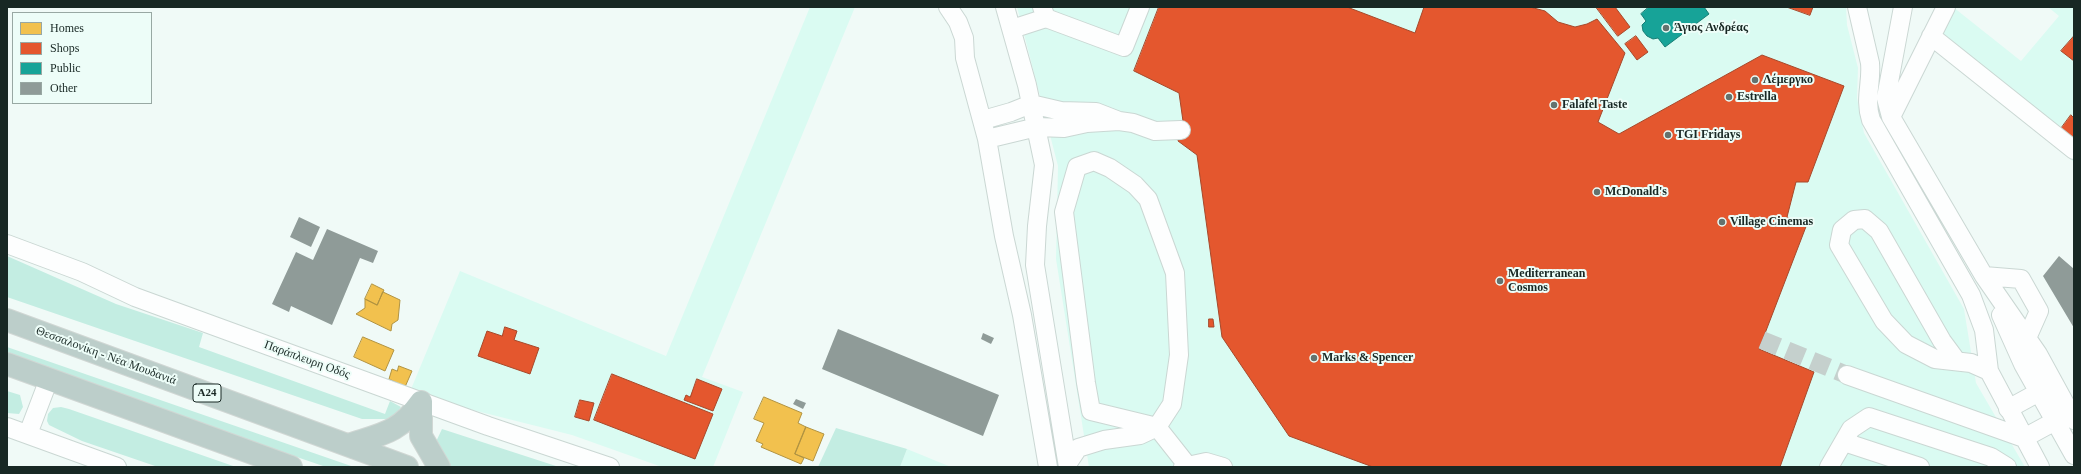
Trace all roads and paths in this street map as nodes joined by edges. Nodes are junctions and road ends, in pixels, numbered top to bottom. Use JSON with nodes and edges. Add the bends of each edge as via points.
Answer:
{"nodes":[{"id":1,"x":948,"y":7,"type":"edge"},
{"id":2,"x":961,"y":7,"type":"edge"},
{"id":3,"x":1005,"y":7,"type":"edge"},
{"id":4,"x":1140,"y":7,"type":"edge"},
{"id":5,"x":1896,"y":7,"type":"edge"},
{"id":6,"x":1903,"y":7,"type":"edge"},
{"id":7,"x":1916,"y":7,"type":"edge"},
{"id":8,"x":1946,"y":7,"type":"edge"},
{"id":9,"x":1044,"y":13,"type":"edge"},
{"id":10,"x":1860,"y":13,"type":"edge"},
{"id":11,"x":1899,"y":25,"type":"junction"},
{"id":12,"x":1012,"y":29,"type":"junction"},
{"id":13,"x":1931,"y":36,"type":"junction"},
{"id":14,"x":964,"y":38,"type":"junction"},
{"id":15,"x":1891,"y":68,"type":"junction"},
{"id":16,"x":1031,"y":104,"type":"junction"},
{"id":17,"x":1891,"y":117,"type":"junction"},
{"id":18,"x":983,"y":120,"type":"junction"},
{"id":19,"x":1119,"y":121,"type":"junction"},
{"id":20,"x":1037,"y":127,"type":"junction"},
{"id":21,"x":1181,"y":130,"type":"dead end"},
{"id":22,"x":987,"y":139,"type":"junction"},
{"id":23,"x":2074,"y":150,"type":"edge"},
{"id":24,"x":7,"y":244,"type":"edge"},
{"id":25,"x":1984,"y":276,"type":"junction"},
{"id":26,"x":7,"y":320,"type":"edge"},
{"id":27,"x":1935,"y":328,"type":"junction"},
{"id":28,"x":1984,"y":330,"type":"junction"},
{"id":29,"x":2027,"y":338,"type":"junction"},
{"id":30,"x":1906,"y":344,"type":"junction"},
{"id":31,"x":1963,"y":362,"type":"junction"},
{"id":32,"x":7,"y":364,"type":"edge"},
{"id":33,"x":1989,"y":371,"type":"junction"},
{"id":34,"x":1847,"y":375,"type":"tunnel mouth"},
{"id":35,"x":49,"y":379,"type":"junction"},
{"id":36,"x":2047,"y":389,"type":"junction"},
{"id":37,"x":421,"y":402,"type":"junction"},
{"id":38,"x":2008,"y":409,"type":"junction"},
{"id":39,"x":2067,"y":418,"type":"edge"},
{"id":40,"x":7,"y":427,"type":"edge"},
{"id":41,"x":1157,"y":427,"type":"junction"},
{"id":42,"x":1062,"y":429,"type":"junction"},
{"id":43,"x":28,"y":434,"type":"junction"},
{"id":44,"x":2024,"y":438,"type":"junction"},
{"id":45,"x":1844,"y":442,"type":"junction"},
{"id":46,"x":348,"y":445,"type":"junction"},
{"id":47,"x":2074,"y":455,"type":"edge"},
{"id":48,"x":1068,"y":465,"type":"edge"},
{"id":49,"x":1211,"y":465,"type":"edge"},
{"id":50,"x":1185,"y":466,"type":"edge"},
{"id":51,"x":117,"y":467,"type":"edge"},
{"id":52,"x":291,"y":467,"type":"edge"},
{"id":53,"x":408,"y":467,"type":"edge"},
{"id":54,"x":439,"y":467,"type":"edge"},
{"id":55,"x":610,"y":467,"type":"edge"},
{"id":56,"x":1048,"y":467,"type":"edge"},
{"id":57,"x":1830,"y":467,"type":"edge"},
{"id":58,"x":1920,"y":467,"type":"edge"},
{"id":59,"x":2007,"y":467,"type":"edge"},
{"id":60,"x":2040,"y":467,"type":"edge"}],
"edges":[{"from":1,"to":14,"type":"street","via":[[958,22]]},
{"from":2,"to":14,"type":"street"},
{"from":3,"to":12,"type":"street"},
{"from":4,"to":9,"type":"street","via":[[1124,47]]},
{"from":5,"to":11,"type":"street"},
{"from":6,"to":11,"type":"street"},
{"from":7,"to":15,"type":"street"},
{"from":8,"to":13,"type":"street"},
{"from":9,"to":12,"type":"street"},
{"from":10,"to":28,"type":"street","via":[[1871,72],[1866,102],[1871,120],[1971,295]]},
{"from":11,"to":15,"type":"street"},
{"from":12,"to":16,"type":"street"},
{"from":13,"to":17,"type":"street"},
{"from":13,"to":23,"type":"street"},
{"from":14,"to":18,"type":"street","via":[[965,58]]},
{"from":15,"to":17,"type":"street","via":[[1886,98]]},
{"from":16,"to":18,"type":"street"},
{"from":16,"to":19,"type":"street","via":[[1060,111],[1096,112]]},
{"from":16,"to":20,"type":"street"},
{"from":17,"to":25,"type":"street"},
{"from":18,"to":22,"type":"street"},
{"from":19,"to":20,"type":"street","via":[[1087,123],[1064,128]]},
{"from":19,"to":21,"type":"street","via":[[1155,131]]},
{"from":20,"to":22,"type":"street"},
{"from":20,"to":42,"type":"street","via":[[1044,165],[1037,226],[1036,265]]},
{"from":22,"to":56,"type":"street","via":[[1004,236],[1022,315]]},
{"from":24,"to":37,"type":"street","name":"Παράπλευρη Οδός","via":[[82,272],[135,297]]},
{"from":25,"to":29,"type":"street"},
{"from":25,"to":29,"type":"street","via":[[2021,279],[2038,311]]},
{"from":25,"to":36,"type":"street","via":[[2023,364]]},
{"from":26,"to":46,"type":"highway","name":"Θεσσαλονίκη - Νέα Μουδανιά","number":"Α24"},
{"from":27,"to":30,"type":"street","via":[[1930,338],[1921,344]]},
{"from":27,"to":30,"type":"street","via":[[1879,231],[1866,219],[1854,220],[1842,230],[1839,245],[1884,321]]},
{"from":27,"to":31,"type":"street","via":[[1942,341]]},
{"from":28,"to":31,"type":"street","via":[[1980,343]]},
{"from":28,"to":33,"type":"street"},
{"from":29,"to":36,"type":"street","via":[[2038,354]]},
{"from":30,"to":31,"type":"street","via":[[1935,359]]},
{"from":31,"to":33,"type":"street"},
{"from":32,"to":35,"type":"highway"},
{"from":33,"to":38,"type":"street"},
{"from":34,"to":44,"type":"street"},
{"from":35,"to":43,"type":"street"},
{"from":35,"to":52,"type":"highway"},
{"from":36,"to":38,"type":"street"},
{"from":36,"to":39,"type":"street"},
{"from":37,"to":46,"type":"highway","via":[[397,429]]},
{"from":37,"to":54,"type":"highway","via":[[421,436]]},
{"from":37,"to":55,"type":"street","name":"Παράπλευρη Οδός","via":[[554,450]]},
{"from":38,"to":44,"type":"street"},
{"from":39,"to":44,"type":"street"},
{"from":39,"to":47,"type":"street"},
{"from":40,"to":43,"type":"street"},
{"from":41,"to":41,"type":"street","via":[[1172,404],[1179,355],[1174,273],[1148,199],[1135,185],[1110,168],[1094,161],[1077,167],[1064,212],[1091,411]]},
{"from":41,"to":42,"type":"street","via":[[1079,436]]},
{"from":41,"to":48,"type":"street","via":[[1140,435],[1104,440],[1078,448]]},
{"from":41,"to":50,"type":"street"},
{"from":42,"to":48,"type":"street"},
{"from":43,"to":51,"type":"street"},
{"from":44,"to":60,"type":"street"},
{"from":45,"to":57,"type":"street"},
{"from":45,"to":58,"type":"street"},
{"from":45,"to":59,"type":"street","via":[[1851,429],[1869,418],[1991,457]]},
{"from":46,"to":53,"type":"highway","name":"Θεσσαλονίκη - Νέα Μουδανιά","number":"Α24"},
{"from":49,"to":50,"type":"street"}]}
